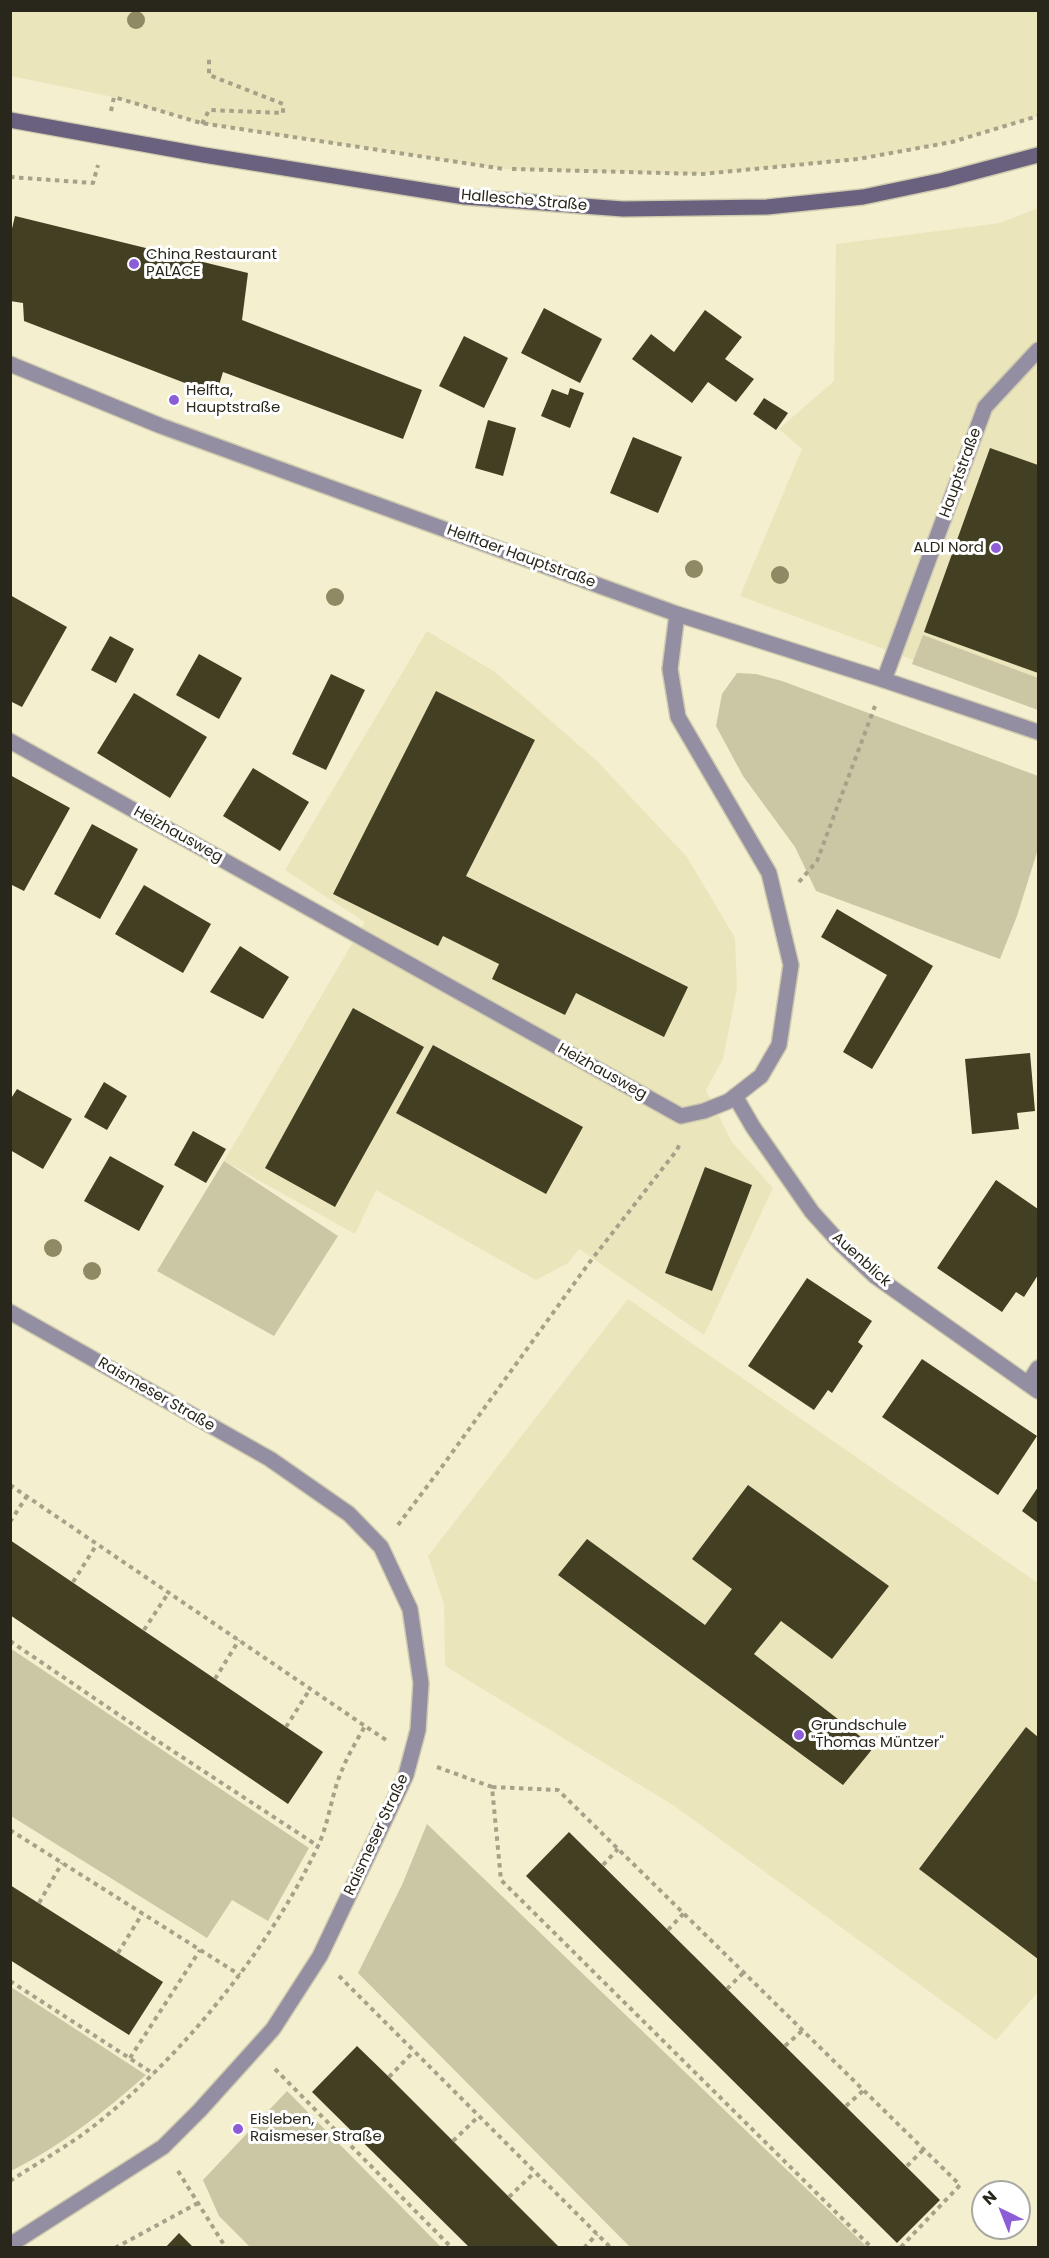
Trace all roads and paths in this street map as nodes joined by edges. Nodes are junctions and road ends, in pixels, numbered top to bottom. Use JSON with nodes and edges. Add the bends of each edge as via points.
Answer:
{"nodes":[{"id":1,"x":209,"y":59,"type":"dead end"},
{"id":2,"x":114,"y":97,"type":"dead end"},
{"id":3,"x":1038,"y":116,"type":"edge"},
{"id":4,"x":10,"y":120,"type":"edge"},
{"id":5,"x":201,"y":123,"type":"junction"},
{"id":6,"x":204,"y":155,"type":"junction"},
{"id":7,"x":1038,"y":155,"type":"edge"},
{"id":8,"x":1038,"y":350,"type":"edge"},
{"id":9,"x":10,"y":364,"type":"edge"},
{"id":10,"x":677,"y":614,"type":"junction"},
{"id":11,"x":884,"y":680,"type":"junction"},
{"id":12,"x":1038,"y":732,"type":"edge"},
{"id":13,"x":10,"y":741,"type":"edge"},
{"id":14,"x":777,"y":906,"type":"junction"},
{"id":15,"x":735,"y":1096,"type":"junction"},
{"id":16,"x":691,"y":1114,"type":"junction"},
{"id":17,"x":10,"y":1312,"type":"edge"},
{"id":18,"x":1038,"y":1368,"type":"edge"},
{"id":19,"x":1033,"y":1387,"type":"edge"},
{"id":20,"x":10,"y":1485,"type":"edge"},
{"id":21,"x":27,"y":1496,"type":"junction"},
{"id":22,"x":10,"y":1522,"type":"edge"},
{"id":23,"x":97,"y":1544,"type":"junction"},
{"id":24,"x":381,"y":1547,"type":"junction"},
{"id":25,"x":73,"y":1582,"type":"dead end"},
{"id":26,"x":169,"y":1592,"type":"junction"},
{"id":27,"x":144,"y":1630,"type":"dead end"},
{"id":28,"x":239,"y":1640,"type":"junction"},
{"id":29,"x":10,"y":1641,"type":"edge"},
{"id":30,"x":215,"y":1679,"type":"dead end"},
{"id":31,"x":310,"y":1689,"type":"junction"},
{"id":32,"x":365,"y":1726,"type":"junction"},
{"id":33,"x":286,"y":1727,"type":"dead end"},
{"id":34,"x":411,"y":1757,"type":"junction"},
{"id":35,"x":492,"y":1787,"type":"junction"},
{"id":36,"x":10,"y":1830,"type":"edge"},
{"id":37,"x":318,"y":1846,"type":"junction"},
{"id":38,"x":618,"y":1848,"type":"junction"},
{"id":39,"x":62,"y":1863,"type":"junction"},
{"id":40,"x":603,"y":1866,"type":"dead end"},
{"id":41,"x":39,"y":1903,"type":"dead end"},
{"id":42,"x":684,"y":1913,"type":"junction"},
{"id":43,"x":142,"y":1914,"type":"junction"},
{"id":44,"x":668,"y":1930,"type":"dead end"},
{"id":45,"x":200,"y":1950,"type":"junction"},
{"id":46,"x":118,"y":1953,"type":"dead end"},
{"id":47,"x":320,"y":1956,"type":"junction"},
{"id":48,"x":744,"y":1972,"type":"junction"},
{"id":49,"x":240,"y":1975,"type":"junction"},
{"id":50,"x":10,"y":1981,"type":"edge"},
{"id":51,"x":727,"y":1989,"type":"dead end"},
{"id":52,"x":802,"y":2030,"type":"junction"},
{"id":53,"x":785,"y":2046,"type":"dead end"},
{"id":54,"x":255,"y":2049,"type":"junction"},
{"id":55,"x":414,"y":2051,"type":"junction"},
{"id":56,"x":130,"y":2058,"type":"junction"},
{"id":57,"x":154,"y":2074,"type":"junction"},
{"id":58,"x":388,"y":2077,"type":"dead end"},
{"id":59,"x":864,"y":2090,"type":"junction"},
{"id":60,"x":846,"y":2106,"type":"dead end"},
{"id":61,"x":479,"y":2116,"type":"junction"},
{"id":62,"x":453,"y":2141,"type":"dead end"},
{"id":63,"x":163,"y":2147,"type":"junction"},
{"id":64,"x":924,"y":2149,"type":"junction"},
{"id":65,"x":907,"y":2166,"type":"dead end"},
{"id":66,"x":535,"y":2172,"type":"junction"},
{"id":67,"x":10,"y":2181,"type":"edge"},
{"id":68,"x":509,"y":2197,"type":"dead end"},
{"id":69,"x":198,"y":2203,"type":"junction"},
{"id":70,"x":597,"y":2234,"type":"junction"},
{"id":71,"x":10,"y":2245,"type":"edge"},
{"id":72,"x":115,"y":2247,"type":"edge"},
{"id":73,"x":226,"y":2247,"type":"edge"},
{"id":74,"x":452,"y":2247,"type":"edge"},
{"id":75,"x":584,"y":2247,"type":"edge"},
{"id":76,"x":611,"y":2247,"type":"edge"},
{"id":77,"x":872,"y":2247,"type":"edge"},
{"id":78,"x":900,"y":2247,"type":"edge"}],
"edges":[{"from":1,"to":5,"type":"path","via":[[209,75],[283,104],[283,113],[209,110]]},
{"from":2,"to":5,"type":"path"},
{"from":3,"to":5,"type":"path","via":[[952,142],[858,159],[702,174],[505,169]]},
{"from":4,"to":6,"type":"main road","name":"Hallesche Straße"},
{"from":5,"to":6,"type":"path"},
{"from":6,"to":7,"type":"main road","name":"Hallesche Straße","via":[[465,197],[623,209],[767,207],[863,197]]},
{"from":8,"to":11,"type":"street","name":"Hauptstraße","via":[[985,407]]},
{"from":9,"to":10,"type":"street","name":"Helftaer Hauptstraße","via":[[172,430]]},
{"from":10,"to":11,"type":"street","name":"Helftaer Hauptstraße"},
{"from":10,"to":14,"type":"street","via":[[670,669],[678,717],[769,873]]},
{"from":11,"to":12,"type":"street","name":"Helftaer Hauptstraße"},
{"from":11,"to":14,"type":"path","via":[[817,861]]},
{"from":13,"to":16,"type":"street","name":"Heizhausweg","via":[[681,1116]]},
{"from":14,"to":15,"type":"street","via":[[791,965],[779,1045],[760,1076]]},
{"from":15,"to":16,"type":"street"},
{"from":15,"to":19,"type":"street","name":"Auenblick","via":[[812,1212],[841,1244],[875,1276]]},
{"from":16,"to":24,"type":"path","via":[[677,1150],[589,1263]]},
{"from":17,"to":24,"type":"street","name":"Raismeser Straße","via":[[270,1460],[348,1514]]},
{"from":18,"to":19,"type":"street","name":"Auenblick"},
{"from":20,"to":21,"type":"path"},
{"from":21,"to":22,"type":"path"},
{"from":21,"to":23,"type":"path"},
{"from":23,"to":25,"type":"path"},
{"from":23,"to":26,"type":"path"},
{"from":24,"to":34,"type":"street","name":"Raismeser Straße","via":[[410,1609],[421,1683],[418,1730]]},
{"from":26,"to":27,"type":"path"},
{"from":26,"to":28,"type":"path"},
{"from":28,"to":30,"type":"path"},
{"from":28,"to":31,"type":"path"},
{"from":29,"to":37,"type":"path"},
{"from":31,"to":32,"type":"path"},
{"from":31,"to":33,"type":"path"},
{"from":32,"to":34,"type":"path"},
{"from":32,"to":37,"type":"path","via":[[342,1770]]},
{"from":34,"to":35,"type":"path"},
{"from":34,"to":47,"type":"street","name":"Raismeser Straße"},
{"from":35,"to":38,"type":"path","via":[[558,1790]]},
{"from":35,"to":77,"type":"path","via":[[501,1880]]},
{"from":36,"to":39,"type":"path"},
{"from":37,"to":49,"type":"path","via":[[289,1903]]},
{"from":38,"to":40,"type":"path"},
{"from":38,"to":42,"type":"path"},
{"from":39,"to":41,"type":"path"},
{"from":39,"to":43,"type":"path"},
{"from":42,"to":44,"type":"path"},
{"from":42,"to":48,"type":"path"},
{"from":43,"to":45,"type":"path"},
{"from":43,"to":46,"type":"path"},
{"from":45,"to":49,"type":"path"},
{"from":45,"to":56,"type":"path"},
{"from":47,"to":54,"type":"street","name":"Raismeser Straße","via":[[273,2029]]},
{"from":47,"to":55,"type":"path"},
{"from":48,"to":51,"type":"path"},
{"from":48,"to":52,"type":"path"},
{"from":49,"to":57,"type":"path"},
{"from":50,"to":56,"type":"path"},
{"from":52,"to":53,"type":"path"},
{"from":52,"to":59,"type":"path"},
{"from":54,"to":63,"type":"street","name":"Raismeser Straße"},
{"from":54,"to":74,"type":"path"},
{"from":55,"to":58,"type":"path"},
{"from":55,"to":61,"type":"path"},
{"from":56,"to":57,"type":"path"},
{"from":57,"to":67,"type":"path","via":[[80,2137]]},
{"from":59,"to":60,"type":"path"},
{"from":59,"to":64,"type":"path"},
{"from":61,"to":62,"type":"path"},
{"from":61,"to":66,"type":"path"},
{"from":63,"to":69,"type":"path"},
{"from":63,"to":71,"type":"street","name":"Raismeser Straße"},
{"from":64,"to":65,"type":"path"},
{"from":64,"to":78,"type":"path","via":[[960,2185]]},
{"from":66,"to":68,"type":"path"},
{"from":66,"to":70,"type":"path"},
{"from":69,"to":72,"type":"path"},
{"from":69,"to":73,"type":"path"},
{"from":70,"to":75,"type":"path"},
{"from":70,"to":76,"type":"path"}]}
